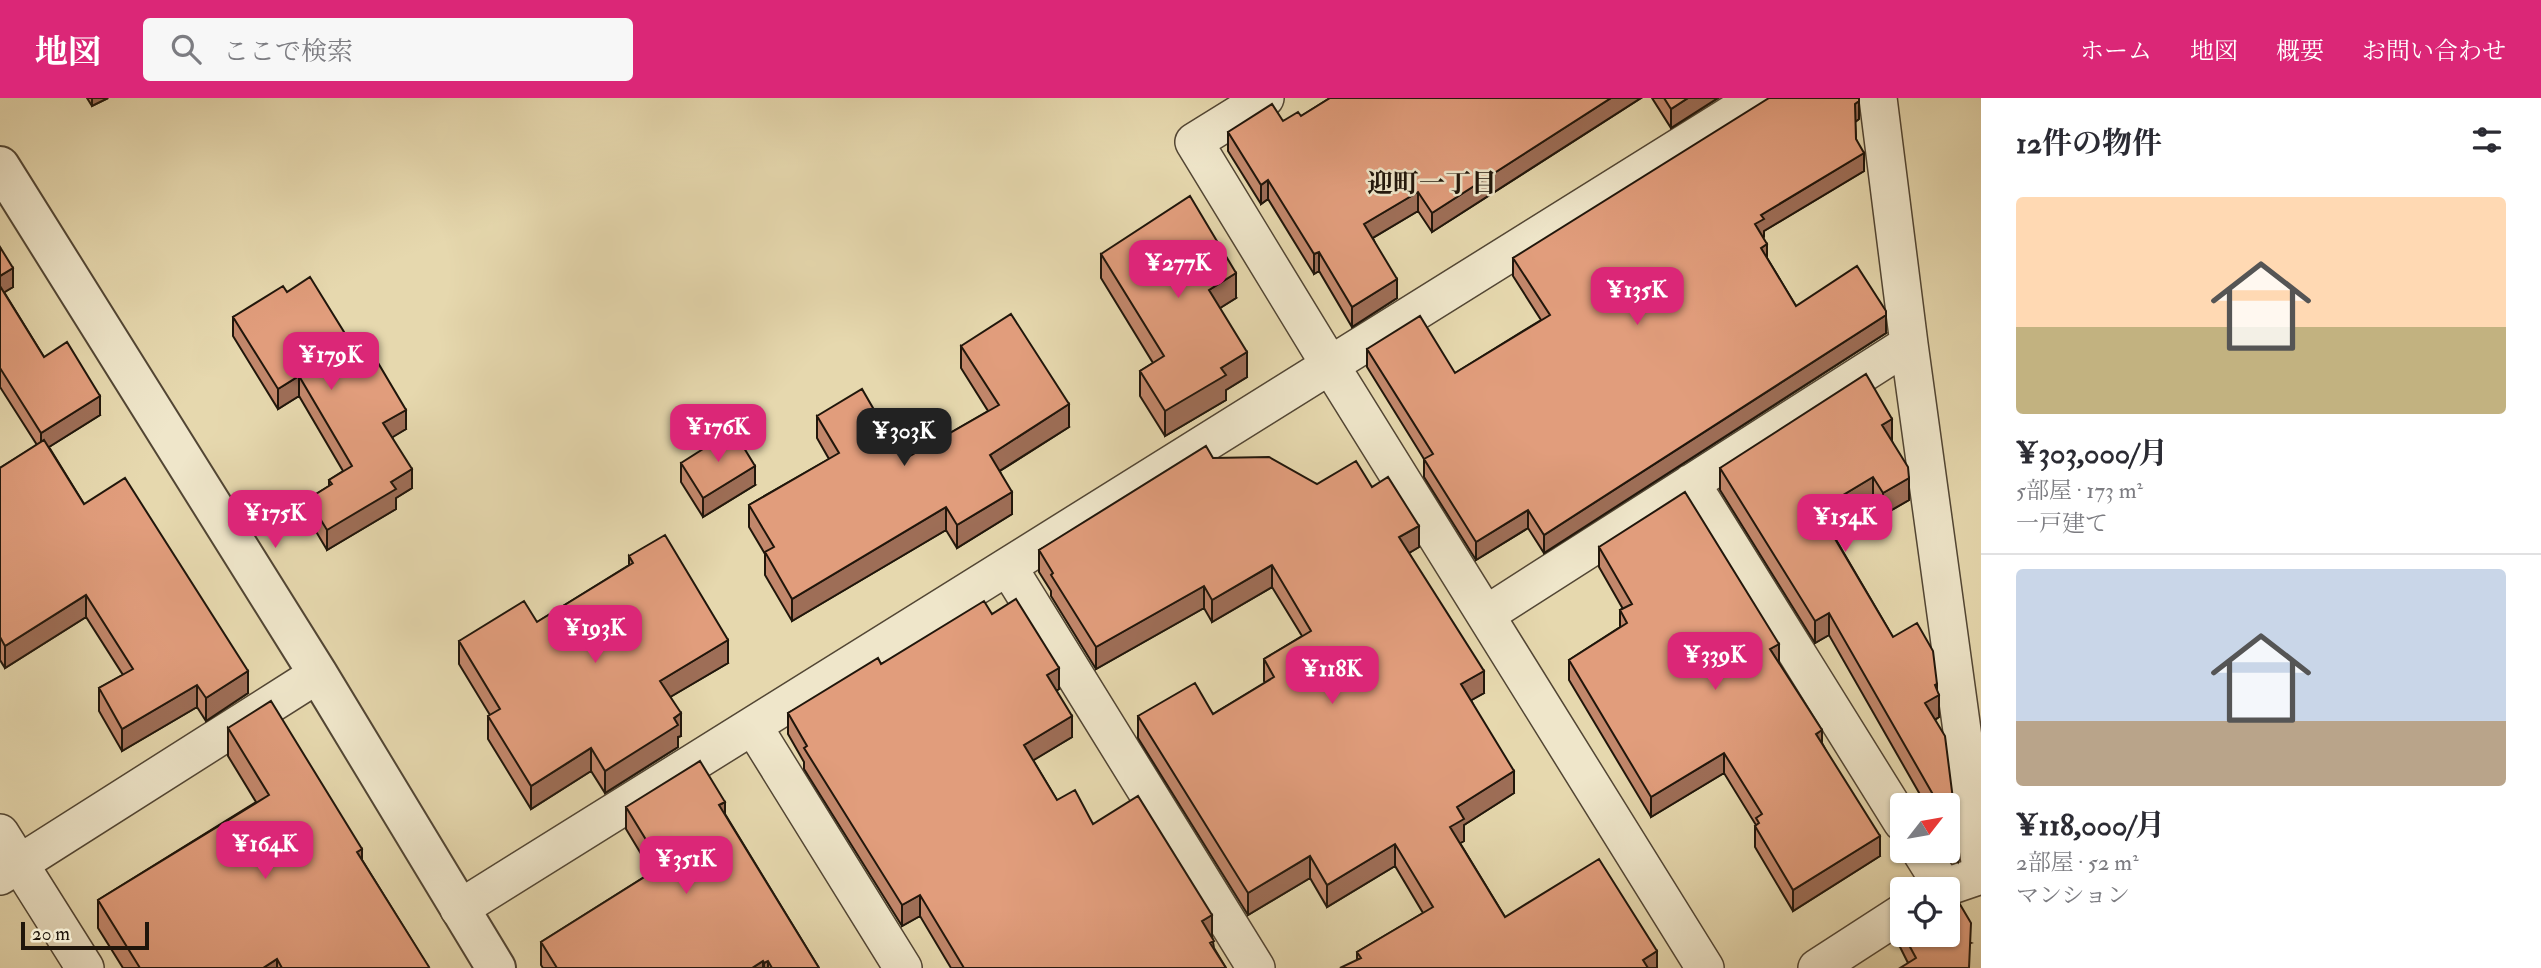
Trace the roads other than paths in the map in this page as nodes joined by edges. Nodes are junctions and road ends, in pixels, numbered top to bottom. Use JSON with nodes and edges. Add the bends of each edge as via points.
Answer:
{"nodes":[{"id":1,"x":1265,"y":98,"type":"edge"},
{"id":2,"x":1758,"y":98,"type":"edge"},
{"id":3,"x":1878,"y":98,"type":"edge"},
{"id":4,"x":0,"y":166,"type":"edge"},
{"id":5,"x":1909,"y":344,"type":"junction"},
{"id":6,"x":1330,"y":365,"type":"junction"},
{"id":7,"x":1691,"y":483,"type":"junction"},
{"id":8,"x":1008,"y":567,"type":"junction"},
{"id":9,"x":1487,"y":614,"type":"junction"},
{"id":10,"x":318,"y":674,"type":"junction"},
{"id":11,"x":753,"y":726,"type":"junction"},
{"id":12,"x":1890,"y":803,"type":"edge"},
{"id":13,"x":0,"y":833,"type":"edge"},
{"id":14,"x":1981,"y":869,"type":"edge"},
{"id":15,"x":10,"y":870,"type":"edge"},
{"id":16,"x":1981,"y":875,"type":"edge"},
{"id":17,"x":1960,"y":882,"type":"edge"},
{"id":18,"x":459,"y":909,"type":"junction"},
{"id":19,"x":1890,"y":921,"type":"edge"},
{"id":20,"x":85,"y":968,"type":"edge"},
{"id":21,"x":496,"y":968,"type":"edge"},
{"id":22,"x":903,"y":968,"type":"edge"},
{"id":23,"x":1256,"y":968,"type":"edge"},
{"id":24,"x":1706,"y":968,"type":"edge"},
{"id":25,"x":1817,"y":968,"type":"edge"}],
"edges":[{"from":1,"to":6,"type":"street","via":[[1194,142]]},
{"from":2,"to":6,"type":"street"},
{"from":3,"to":5,"type":"street"},
{"from":4,"to":10,"type":"street"},
{"from":5,"to":7,"type":"street"},
{"from":5,"to":14,"type":"street"},
{"from":6,"to":8,"type":"street"},
{"from":6,"to":9,"type":"street"},
{"from":7,"to":9,"type":"street"},
{"from":7,"to":12,"type":"street"},
{"from":8,"to":11,"type":"street"},
{"from":8,"to":23,"type":"street"},
{"from":9,"to":24,"type":"street"},
{"from":10,"to":15,"type":"street"},
{"from":10,"to":18,"type":"street"},
{"from":11,"to":18,"type":"street"},
{"from":11,"to":22,"type":"street"},
{"from":13,"to":15,"type":"street"},
{"from":15,"to":20,"type":"street"},
{"from":16,"to":17,"type":"street"},
{"from":18,"to":21,"type":"street"},
{"from":19,"to":25,"type":"street"}]}
